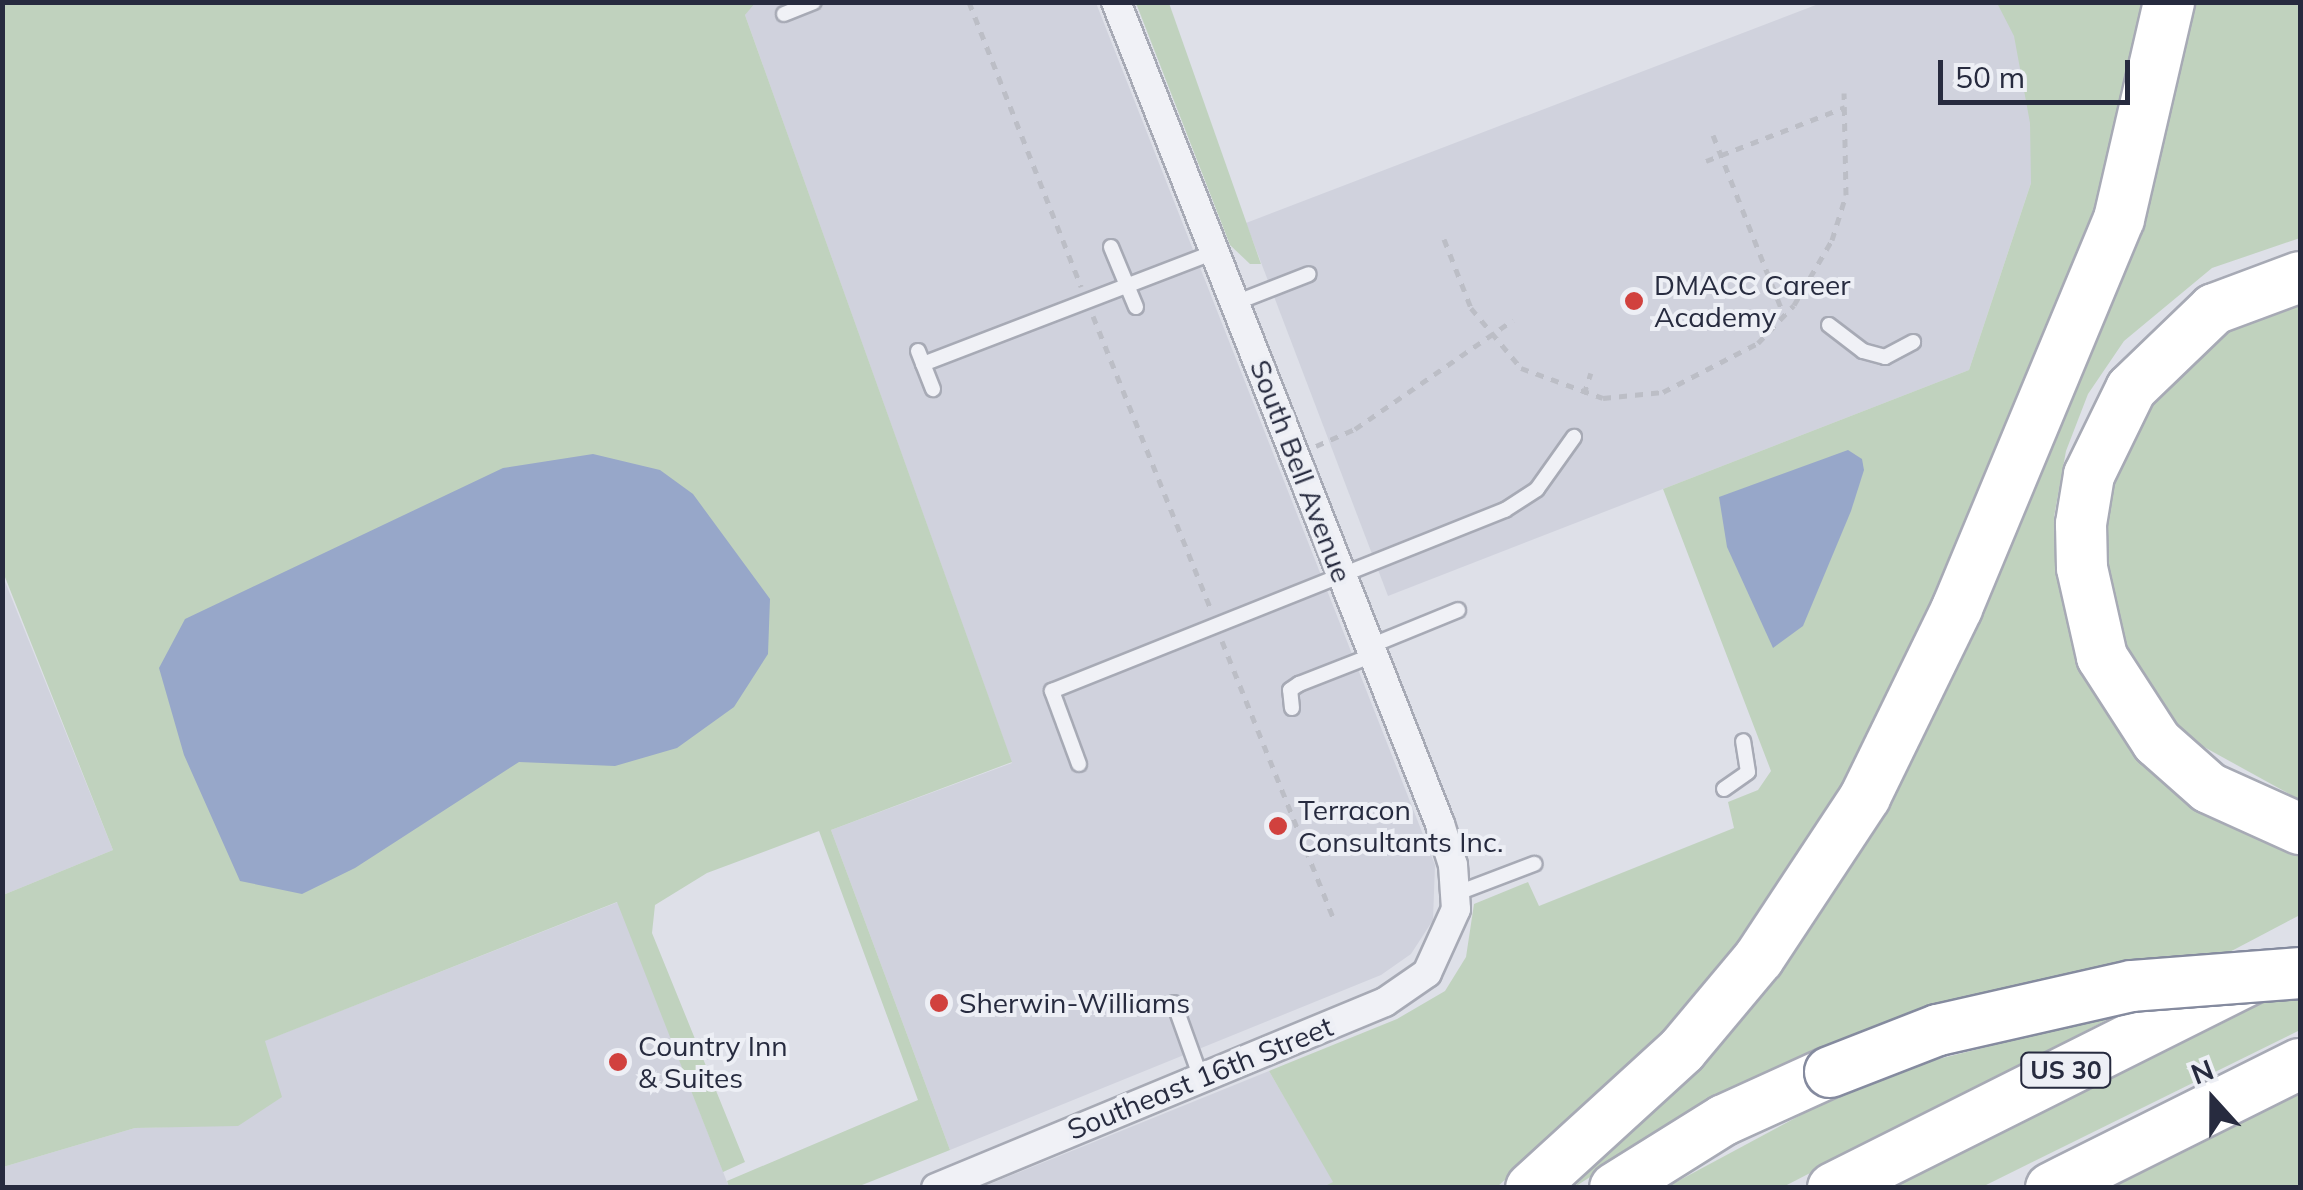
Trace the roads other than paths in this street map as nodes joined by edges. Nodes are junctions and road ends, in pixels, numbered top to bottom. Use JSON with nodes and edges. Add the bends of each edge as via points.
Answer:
{"nodes":[{"id":1,"x":814,"y":2,"type":"edge"},
{"id":2,"x":1116,"y":2,"type":"edge"},
{"id":3,"x":2169,"y":2,"type":"edge"},
{"id":4,"x":784,"y":14,"type":"dead end"},
{"id":5,"x":1112,"y":247,"type":"dead end"},
{"id":6,"x":1214,"y":252,"type":"junction"},
{"id":7,"x":1309,"y":274,"type":"dead end"},
{"id":8,"x":2300,"y":278,"type":"edge"},
{"id":9,"x":1128,"y":286,"type":"junction"},
{"id":10,"x":1235,"y":303,"type":"junction"},
{"id":11,"x":1136,"y":307,"type":"dead end"},
{"id":12,"x":1829,"y":325,"type":"dead end"},
{"id":13,"x":1913,"y":342,"type":"dead end"},
{"id":14,"x":933,"y":389,"type":"dead end"},
{"id":15,"x":1574,"y":437,"type":"dead end"},
{"id":16,"x":1343,"y":578,"type":"junction"},
{"id":17,"x":1458,"y":610,"type":"dead end"},
{"id":18,"x":1371,"y":651,"type":"junction"},
{"id":19,"x":1292,"y":708,"type":"dead end"},
{"id":20,"x":1743,"y":741,"type":"dead end"},
{"id":21,"x":1080,"y":764,"type":"dead end"},
{"id":22,"x":1724,"y":789,"type":"dead end"},
{"id":23,"x":2300,"y":828,"type":"edge"},
{"id":24,"x":1534,"y":864,"type":"dead end"},
{"id":25,"x":1455,"y":894,"type":"junction"},
{"id":26,"x":1444,"y":943,"type":"joint"},
{"id":27,"x":2300,"y":954,"type":"edge"},
{"id":28,"x":2300,"y":973,"type":"edge"},
{"id":29,"x":1174,"y":1003,"type":"dead end"},
{"id":30,"x":2300,"y":1064,"type":"edge"},
{"id":31,"x":1201,"y":1078,"type":"junction"},
{"id":32,"x":936,"y":1188,"type":"edge"},
{"id":33,"x":1531,"y":1188,"type":"edge"},
{"id":34,"x":1616,"y":1188,"type":"edge"},
{"id":35,"x":1833,"y":1188,"type":"edge"},
{"id":36,"x":2051,"y":1188,"type":"edge"}],
"edges":[{"from":1,"to":4,"type":"lane"},
{"from":2,"to":6,"type":"street","name":"South Bell Avenue"},
{"from":3,"to":33,"type":"highway","via":[[2120,220],[1958,608],[1865,797],[1780,930],[1682,1050]]},
{"from":5,"to":9,"type":"lane"},
{"from":6,"to":9,"type":"lane"},
{"from":6,"to":10,"type":"street","name":"South Bell Avenue"},
{"from":7,"to":10,"type":"lane"},
{"from":8,"to":23,"type":"highway","via":[[2214,309],[2131,389],[2089,474],[2081,524],[2082,568],[2102,657],[2158,742],[2208,788]]},
{"from":9,"to":11,"type":"lane"},
{"from":9,"to":14,"type":"lane","via":[[921,358]]},
{"from":10,"to":16,"type":"street","name":"South Bell Avenue"},
{"from":12,"to":13,"type":"lane","via":[[1863,351],[1884,357]]},
{"from":15,"to":16,"type":"lane","via":[[1537,489],[1505,510]]},
{"from":16,"to":18,"type":"street","name":"South Bell Avenue"},
{"from":16,"to":21,"type":"lane","via":[[1052,691]]},
{"from":17,"to":18,"type":"lane"},
{"from":18,"to":19,"type":"lane","via":[[1290,690]]},
{"from":18,"to":25,"type":"street","name":"South Bell Avenue","via":[[1440,824]]},
{"from":20,"to":22,"type":"lane","via":[[1748,772]]},
{"from":24,"to":25,"type":"lane"},
{"from":25,"to":26,"type":"street","name":"South Bell Avenue"},
{"from":26,"to":31,"type":"street","name":"Southeast 16th Street","via":[[1427,974],[1385,1002]]},
{"from":27,"to":35,"type":"highway","number":"US 30"},
{"from":28,"to":34,"type":"highway","bridge":true,"via":[[2132,986],[1938,1030],[1724,1120]]},
{"from":29,"to":31,"type":"lane"},
{"from":30,"to":36,"type":"highway"},
{"from":31,"to":32,"type":"street","name":"Southeast 16th Street"}]}
